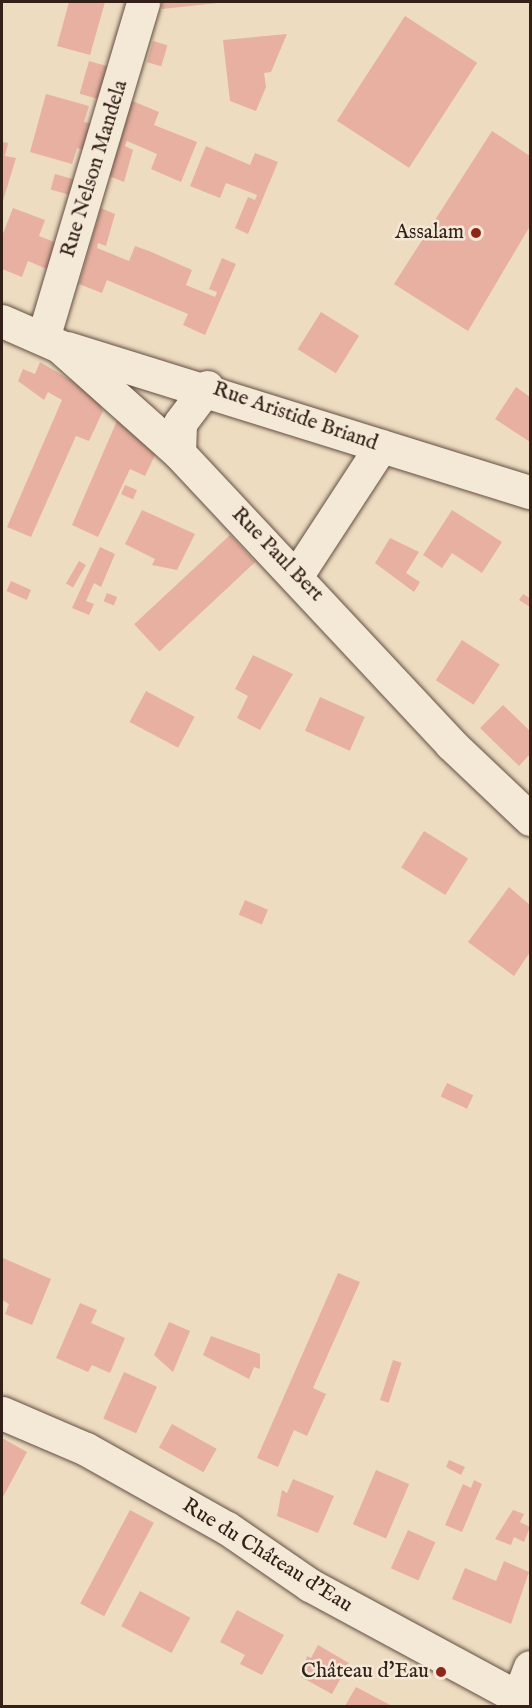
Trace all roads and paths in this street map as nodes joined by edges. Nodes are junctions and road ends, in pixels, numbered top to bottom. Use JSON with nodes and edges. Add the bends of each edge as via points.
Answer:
{"nodes":[{"id":1,"x":143,"y":2,"type":"edge"},
{"id":2,"x":2,"y":321,"type":"edge"},
{"id":3,"x":52,"y":340,"type":"junction"},
{"id":4,"x":207,"y":387,"type":"junction"},
{"id":5,"x":381,"y":446,"type":"junction"},
{"id":6,"x":178,"y":453,"type":"junction"},
{"id":7,"x":531,"y":492,"type":"edge"},
{"id":8,"x":297,"y":574,"type":"junction"},
{"id":9,"x":531,"y":819,"type":"edge"},
{"id":10,"x":2,"y":1413,"type":"edge"},
{"id":11,"x":531,"y":1667,"type":"edge"},
{"id":12,"x":524,"y":1701,"type":"edge"}],
"edges":[{"from":1,"to":3,"type":"street","name":"Rue Nelson Mandela"},
{"from":2,"to":3,"type":"street","name":"Rue Paul Bert"},
{"from":3,"to":4,"type":"street","name":"Rue Aristide Briand"},
{"from":3,"to":6,"type":"street","name":"Rue Paul Bert"},
{"from":4,"to":5,"type":"street","name":"Rue Aristide Briand"},
{"from":4,"to":6,"type":"street","via":[[180,423]]},
{"from":5,"to":7,"type":"street","name":"Rue Aristide Briand"},
{"from":5,"to":8,"type":"street"},
{"from":6,"to":8,"type":"street","name":"Rue Paul Bert"},
{"from":8,"to":9,"type":"street","name":"Rue Paul Bert","via":[[451,744]]},
{"from":10,"to":12,"type":"street","name":"Rue du Château d'Eau","via":[[86,1449],[227,1528],[310,1585]]},
{"from":11,"to":12,"type":"street"}]}
